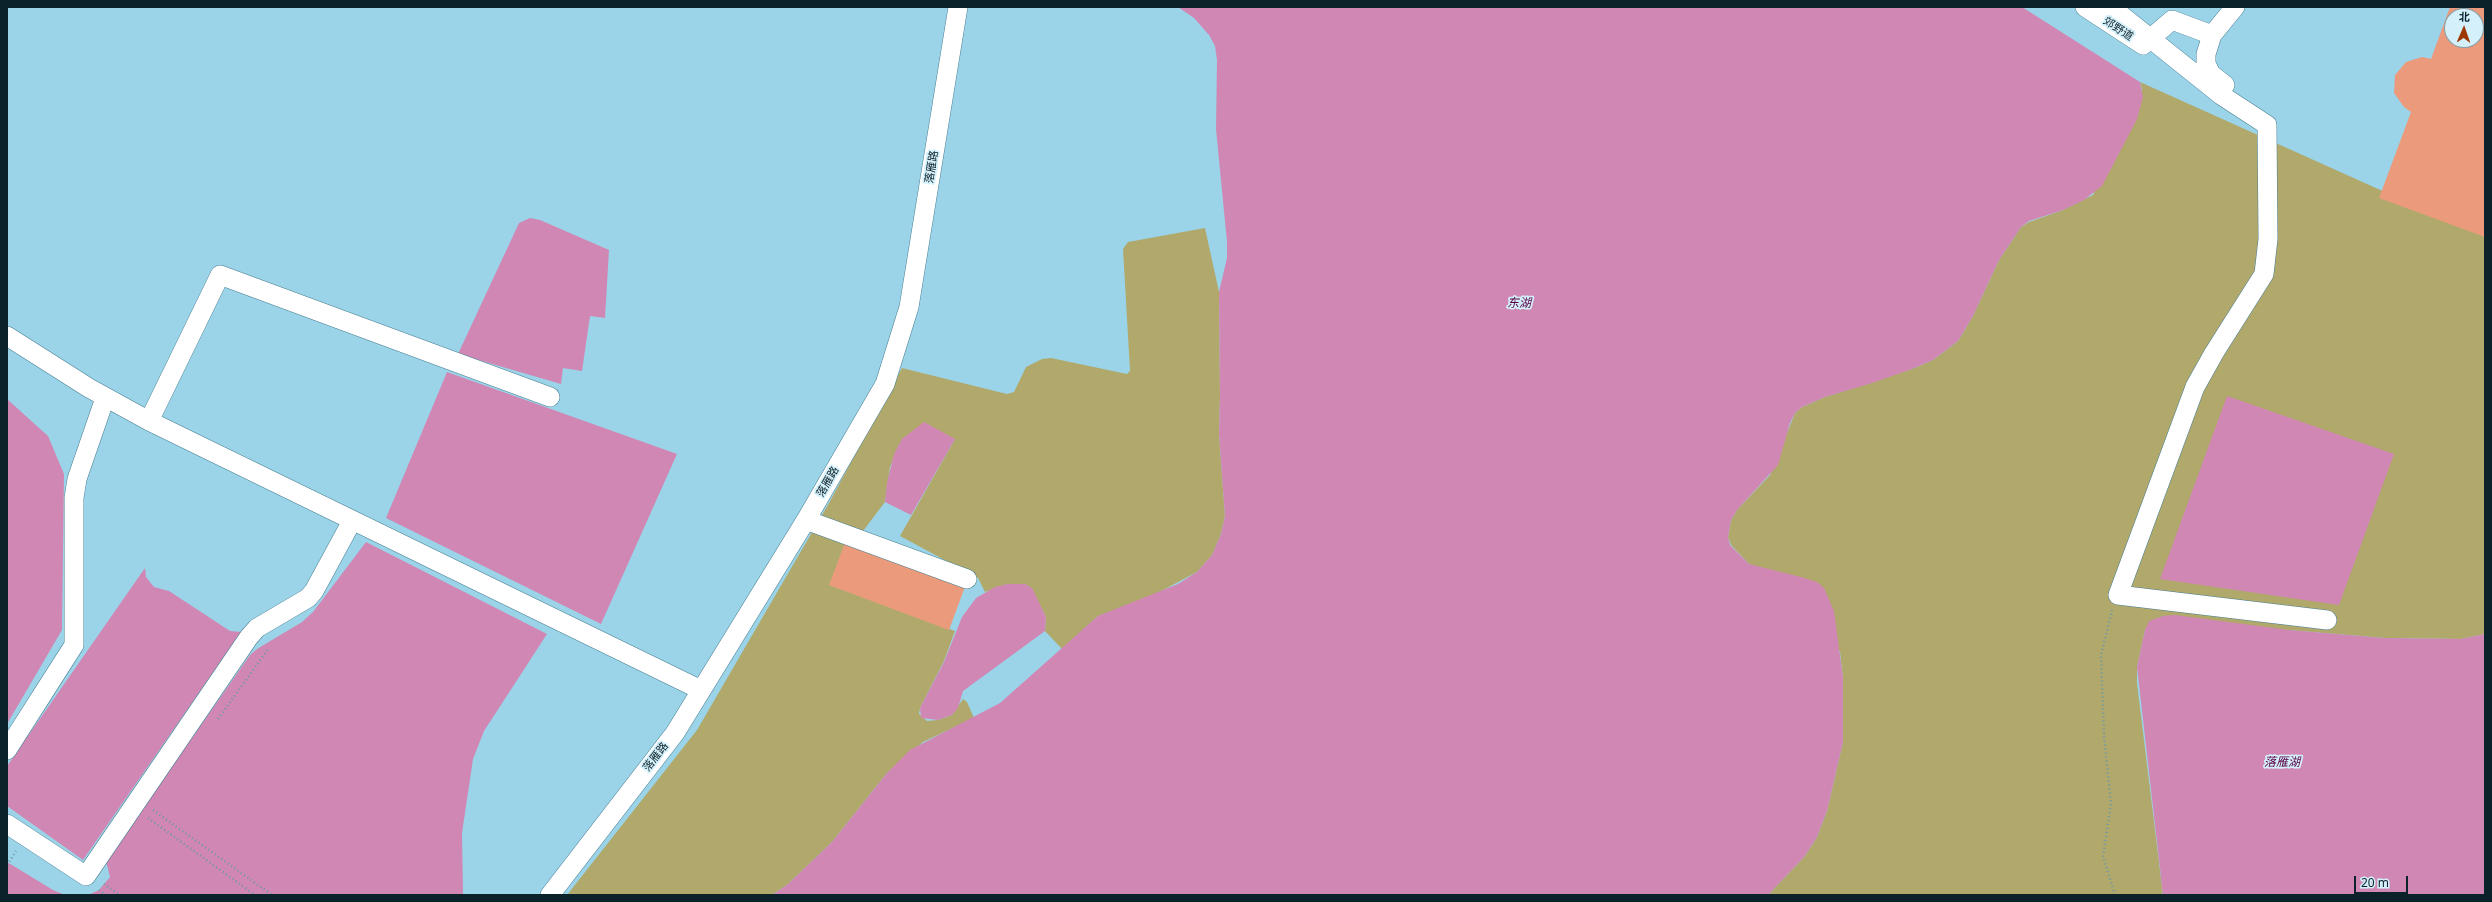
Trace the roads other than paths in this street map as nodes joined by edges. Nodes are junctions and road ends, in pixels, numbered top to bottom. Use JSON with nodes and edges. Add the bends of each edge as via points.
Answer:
{"nodes":[{"id":1,"x":958,"y":7,"type":"edge"},
{"id":2,"x":2085,"y":7,"type":"edge"},
{"id":3,"x":2111,"y":7,"type":"edge"},
{"id":4,"x":2235,"y":7,"type":"edge"},
{"id":5,"x":2212,"y":35,"type":"junction"},
{"id":6,"x":2151,"y":39,"type":"junction"},
{"id":7,"x":2268,"y":124,"type":"junction"},
{"id":8,"x":7,"y":336,"type":"edge"},
{"id":9,"x":550,"y":397,"type":"dead end"},
{"id":10,"x":105,"y":398,"type":"junction"},
{"id":11,"x":149,"y":421,"type":"junction"},
{"id":12,"x":352,"y":520,"type":"junction"},
{"id":13,"x":806,"y":520,"type":"junction"},
{"id":14,"x":968,"y":579,"type":"dead end"},
{"id":15,"x":2328,"y":620,"type":"dead end"},
{"id":16,"x":701,"y":690,"type":"junction"},
{"id":17,"x":7,"y":750,"type":"edge"},
{"id":18,"x":7,"y":824,"type":"edge"},
{"id":19,"x":550,"y":895,"type":"edge"}],
"edges":[{"from":1,"to":13,"type":"street","name":"落雁路","via":[[910,307],[885,384]]},
{"from":2,"to":6,"type":"street","name":"郊野道","via":[[2143,45]]},
{"from":3,"to":6,"type":"street"},
{"from":4,"to":5,"type":"street"},
{"from":5,"to":6,"type":"street","via":[[2172,20]]},
{"from":5,"to":7,"type":"street","via":[[2205,59],[2211,74],[2271,116]]},
{"from":6,"to":7,"type":"street","via":[[2221,95]]},
{"from":7,"to":15,"type":"street","via":[[2268,240],[2264,274],[2195,387],[2118,595]]},
{"from":8,"to":10,"type":"street"},
{"from":9,"to":11,"type":"street","via":[[220,275]]},
{"from":10,"to":11,"type":"street"},
{"from":10,"to":17,"type":"street","via":[[77,479],[74,498],[74,645]]},
{"from":11,"to":12,"type":"street"},
{"from":12,"to":16,"type":"street"},
{"from":12,"to":18,"type":"street","via":[[314,592],[257,628],[249,637],[86,876]]},
{"from":13,"to":14,"type":"street"},
{"from":13,"to":16,"type":"street","name":"落雁路"},
{"from":16,"to":19,"type":"street","name":"落雁路","via":[[675,733]]}]}
